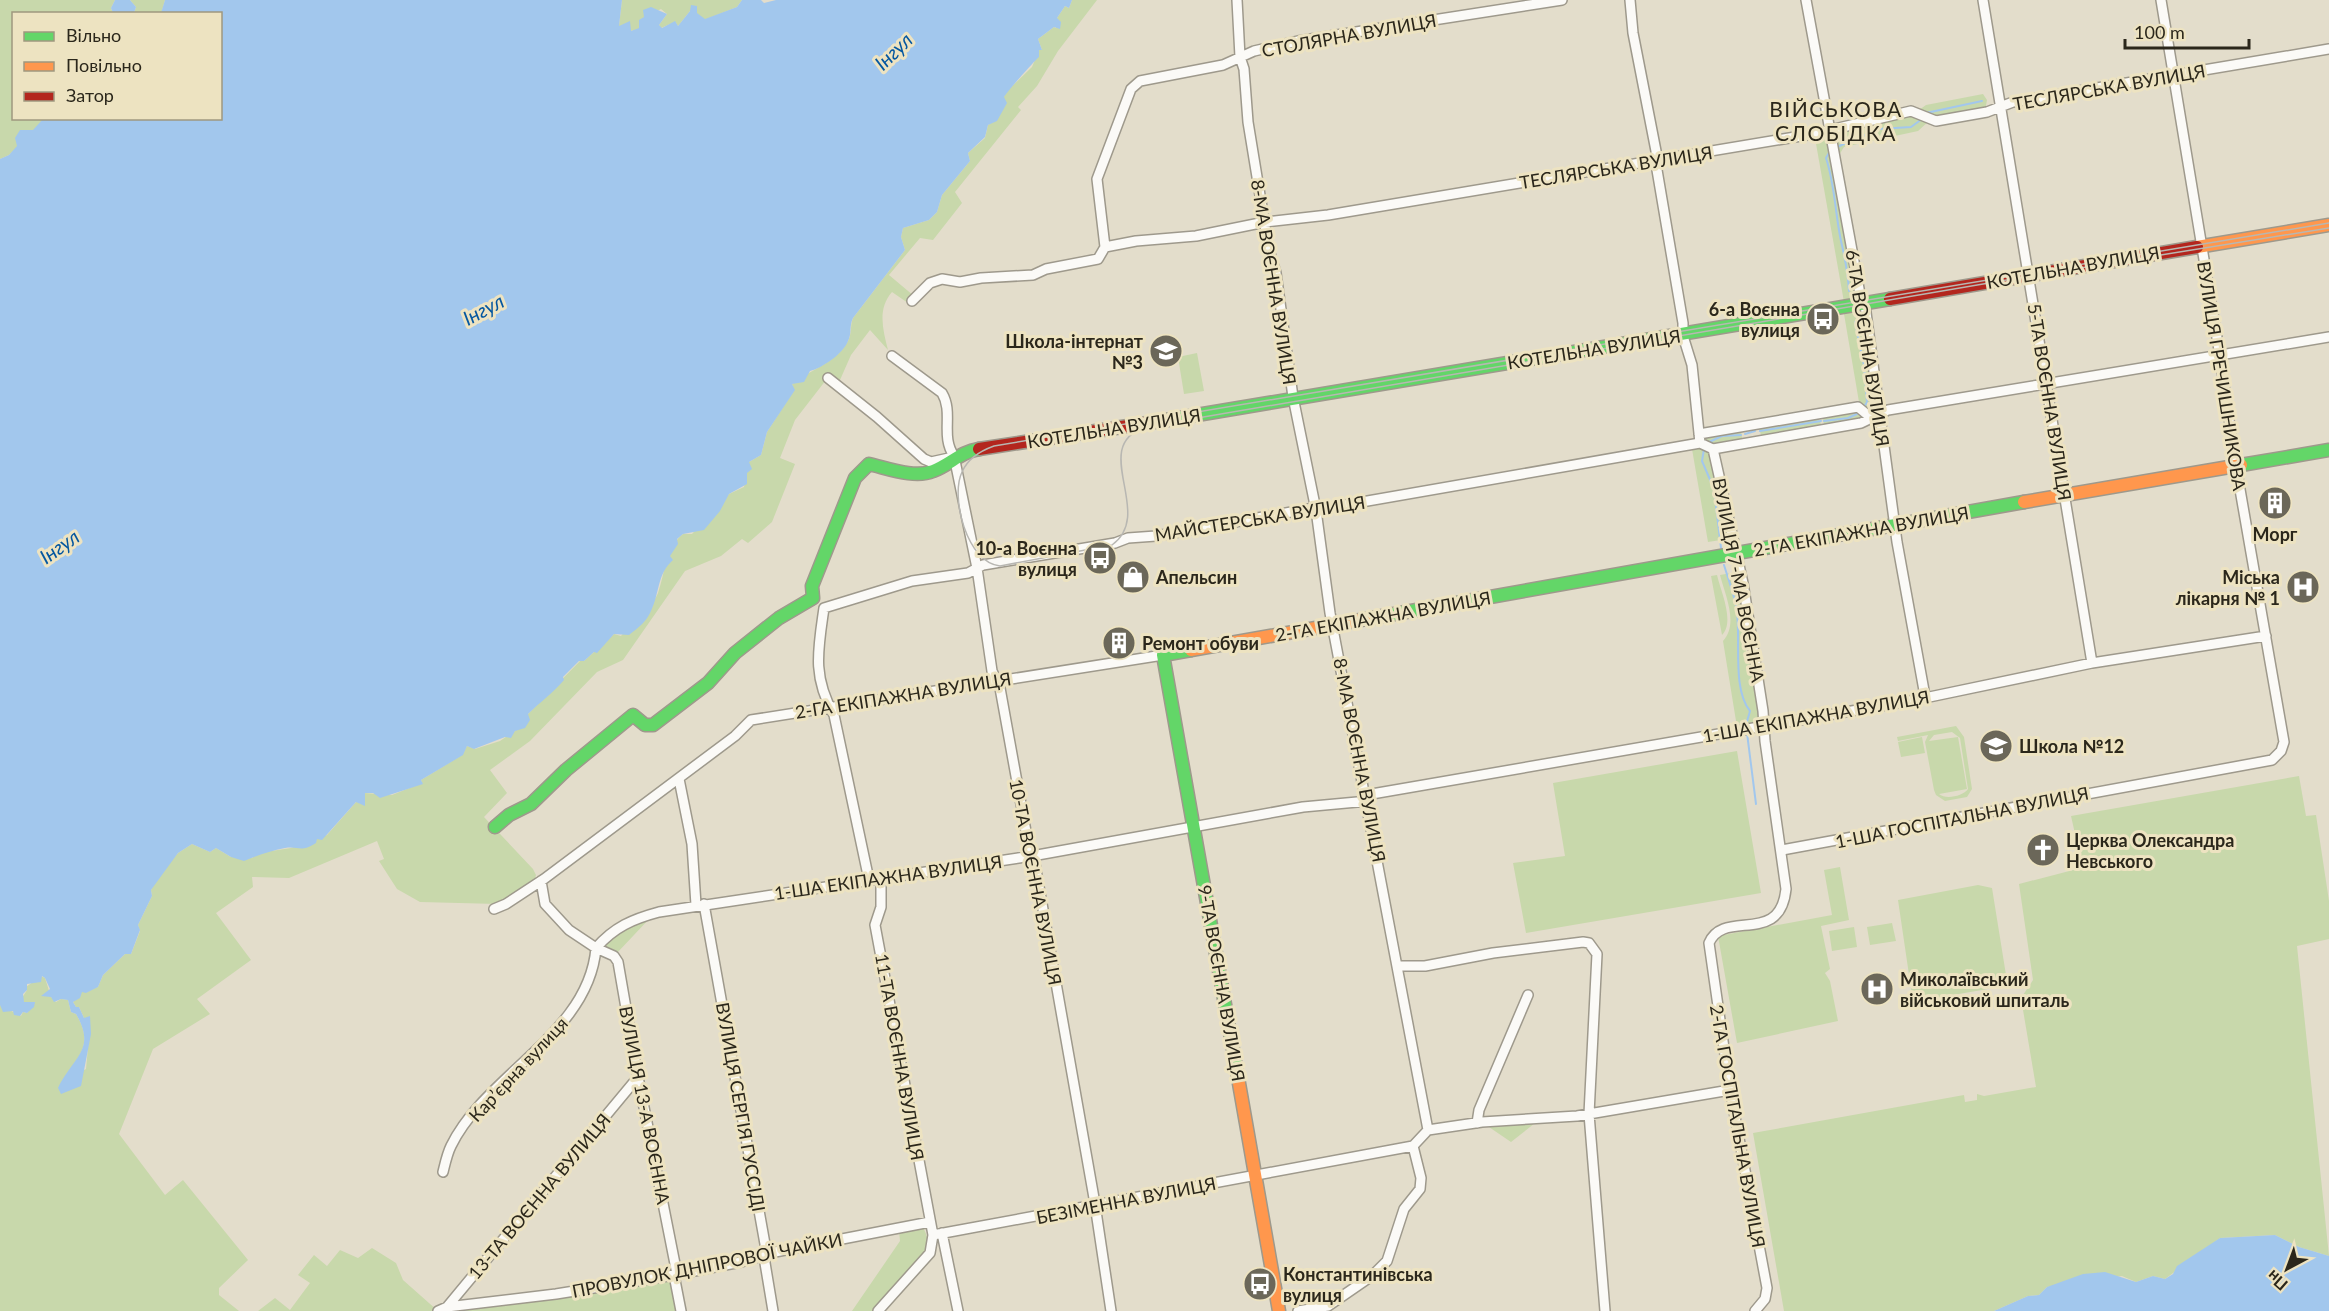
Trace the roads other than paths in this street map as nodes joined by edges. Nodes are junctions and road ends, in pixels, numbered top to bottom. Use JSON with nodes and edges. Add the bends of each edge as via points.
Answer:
{"nodes":[{"id":1,"x":1237,"y":0,"type":"edge"},
{"id":2,"x":1562,"y":0,"type":"edge"},
{"id":3,"x":1630,"y":0,"type":"edge"},
{"id":4,"x":1806,"y":0,"type":"edge"},
{"id":5,"x":1983,"y":0,"type":"edge"},
{"id":6,"x":2161,"y":0,"type":"edge"},
{"id":7,"x":2329,"y":49,"type":"edge"},
{"id":8,"x":1240,"y":57,"type":"junction"},
{"id":9,"x":2174,"y":75,"type":"junction"},
{"id":10,"x":2001,"y":106,"type":"junction"},
{"id":11,"x":1829,"y":130,"type":"junction"},
{"id":12,"x":1657,"y":160,"type":"junction"},
{"id":13,"x":1265,"y":222,"type":"junction"},
{"id":14,"x":2329,"y":225,"type":"edge"},
{"id":15,"x":2202,"y":245,"type":"junction"},
{"id":16,"x":1106,"y":247,"type":"junction"},
{"id":17,"x":2030,"y":274,"type":"junction"},
{"id":18,"x":912,"y":301,"type":"dead end"},
{"id":19,"x":1864,"y":302,"type":"junction"},
{"id":20,"x":1683,"y":334,"type":"junction"},
{"id":21,"x":2329,"y":336,"type":"edge"},
{"id":22,"x":892,"y":356,"type":"dead end"},
{"id":23,"x":2220,"y":356,"type":"junction"},
{"id":24,"x":828,"y":378,"type":"dead end"},
{"id":25,"x":2048,"y":385,"type":"junction"},
{"id":26,"x":1293,"y":399,"type":"junction"},
{"id":27,"x":1881,"y":414,"type":"junction"},
{"id":28,"x":1870,"y":417,"type":"junction"},
{"id":29,"x":1700,"y":439,"type":"junction"},
{"id":30,"x":1713,"y":448,"type":"junction"},
{"id":31,"x":2329,"y":450,"type":"edge"},
{"id":32,"x":954,"y":456,"type":"junction"},
{"id":33,"x":2236,"y":467,"type":"junction"},
{"id":34,"x":2065,"y":495,"type":"junction"},
{"id":35,"x":1316,"y":510,"type":"junction"},
{"id":36,"x":1895,"y":525,"type":"junction"},
{"id":37,"x":1735,"y":553,"type":"junction"},
{"id":38,"x":977,"y":568,"type":"junction"},
{"id":39,"x":813,"y":598,"type":"junction"},
{"id":40,"x":824,"y":608,"type":"junction"},
{"id":41,"x":1333,"y":624,"type":"junction"},
{"id":42,"x":2266,"y":636,"type":"junction"},
{"id":43,"x":1163,"y":655,"type":"junction"},
{"id":44,"x":2092,"y":663,"type":"junction"},
{"id":45,"x":996,"y":679,"type":"junction"},
{"id":46,"x":1925,"y":696,"type":"junction"},
{"id":47,"x":829,"y":707,"type":"junction"},
{"id":48,"x":1764,"y":727,"type":"junction"},
{"id":49,"x":2282,"y":751,"type":"joint"},
{"id":50,"x":679,"y":778,"type":"junction"},
{"id":51,"x":1367,"y":798,"type":"junction"},
{"id":52,"x":495,"y":827,"type":"dead end"},
{"id":53,"x":1195,"y":828,"type":"junction"},
{"id":54,"x":1782,"y":850,"type":"junction"},
{"id":55,"x":1032,"y":856,"type":"junction"},
{"id":56,"x":881,"y":879,"type":"junction"},
{"id":57,"x":869,"y":880,"type":"junction"},
{"id":58,"x":541,"y":881,"type":"junction"},
{"id":59,"x":700,"y":905,"type":"junction"},
{"id":60,"x":494,"y":909,"type":"dead end"},
{"id":61,"x":596,"y":948,"type":"junction"},
{"id":62,"x":1398,"y":966,"type":"junction"},
{"id":63,"x":1528,"y":994,"type":"dead end"},
{"id":64,"x":638,"y":1077,"type":"junction"},
{"id":65,"x":1730,"y":1090,"type":"junction"},
{"id":66,"x":1589,"y":1114,"type":"junction"},
{"id":67,"x":1477,"y":1123,"type":"junction"},
{"id":68,"x":1428,"y":1130,"type":"junction"},
{"id":69,"x":1413,"y":1146,"type":"junction"},
{"id":70,"x":443,"y":1172,"type":"dead end"},
{"id":71,"x":1256,"y":1176,"type":"junction"},
{"id":72,"x":1095,"y":1207,"type":"junction"},
{"id":73,"x":930,"y":1222,"type":"junction"},
{"id":74,"x":938,"y":1234,"type":"junction"},
{"id":75,"x":765,"y":1255,"type":"junction"},
{"id":76,"x":676,"y":1275,"type":"junction"},
{"id":77,"x":442,"y":1309,"type":"edge"},
{"id":78,"x":1758,"y":1309,"type":"edge"},
{"id":79,"x":681,"y":1311,"type":"edge"},
{"id":80,"x":773,"y":1311,"type":"edge"},
{"id":81,"x":878,"y":1311,"type":"edge"},
{"id":82,"x":958,"y":1311,"type":"edge"},
{"id":83,"x":1111,"y":1311,"type":"edge"},
{"id":84,"x":1279,"y":1311,"type":"edge"},
{"id":85,"x":1298,"y":1311,"type":"edge"},
{"id":86,"x":1605,"y":1311,"type":"edge"}],
"edges":[{"from":1,"to":8,"type":"street","name":"8-МА ВОЄННА ВУЛИЦЯ"},
{"from":2,"to":8,"type":"street","name":"СТОЛЯРНА ВУЛИЦЯ","via":[[1298,41]]},
{"from":3,"to":12,"type":"street"},
{"from":4,"to":11,"type":"street","name":"6-ТА ВОЄННА ВУЛИЦЯ"},
{"from":5,"to":10,"type":"street","name":"5-ТА ВОЄННА ВУЛИЦЯ"},
{"from":6,"to":9,"type":"street","name":"ВУЛИЦЯ ГРЕЧИШНИКОВА"},
{"from":7,"to":9,"type":"street","name":"ТЕСЛЯРСЬКА ВУЛИЦЯ"},
{"from":8,"to":13,"type":"street","name":"8-МА ВОЄННА ВУЛИЦЯ"},
{"from":8,"to":16,"type":"street","name":"СТОЛЯРНА ВУЛИЦЯ","via":[[1223,65],[1140,81],[1131,90],[1097,179]]},
{"from":9,"to":10,"type":"street","name":"ТЕСЛЯРСЬКА ВУЛИЦЯ"},
{"from":9,"to":15,"type":"street","name":"ВУЛИЦЯ ГРЕЧИШНИКОВА"},
{"from":10,"to":11,"type":"street","name":"ТЕСЛЯРСЬКА ВУЛИЦЯ","via":[[1936,121],[1911,111]]},
{"from":10,"to":17,"type":"street","name":"5-ТА ВОЄННА ВУЛИЦЯ"},
{"from":11,"to":12,"type":"street","name":"ТЕСЛЯРСЬКА ВУЛИЦЯ"},
{"from":11,"to":19,"type":"street","name":"6-ТА ВОЄННА ВУЛИЦЯ"},
{"from":12,"to":13,"type":"street","name":"ТЕСЛЯРСЬКА ВУЛИЦЯ"},
{"from":12,"to":20,"type":"street"},
{"from":13,"to":16,"type":"street","name":"ТЕСЛЯРСЬКА ВУЛИЦЯ","via":[[1196,236]]},
{"from":13,"to":26,"type":"street","name":"8-МА ВОЄННА ВУЛИЦЯ"},
{"from":14,"to":15,"type":"street","name":"КОТЕЛЬНА ВУЛИЦЯ"},
{"from":15,"to":17,"type":"street","name":"КОТЕЛЬНА ВУЛИЦЯ"},
{"from":15,"to":23,"type":"street","name":"ВУЛИЦЯ ГРЕЧИШНИКОВА"},
{"from":16,"to":18,"type":"street","name":"ТЕСЛЯРСЬКА ВУЛИЦЯ","via":[[1098,259],[1034,275],[960,282],[942,279],[930,283]]},
{"from":17,"to":19,"type":"street","name":"КОТЕЛЬНА ВУЛИЦЯ"},
{"from":17,"to":25,"type":"street","name":"5-ТА ВОЄННА ВУЛИЦЯ"},
{"from":19,"to":20,"type":"street","name":"КОТЕЛЬНА ВУЛИЦЯ"},
{"from":19,"to":27,"type":"street","name":"6-ТА ВОЄННА ВУЛИЦЯ"},
{"from":20,"to":26,"type":"street","name":"КОТЕЛЬНА ВУЛИЦЯ"},
{"from":20,"to":29,"type":"street","via":[[1692,366]]},
{"from":21,"to":23,"type":"street"},
{"from":22,"to":32,"type":"street","name":"10-ТА ВОЄННА ВУЛИЦЯ","via":[[942,393],[948,408],[948,448]]},
{"from":23,"to":25,"type":"street"},
{"from":23,"to":33,"type":"street","name":"ВУЛИЦЯ ГРЕЧИШНИКОВА"},
{"from":24,"to":32,"type":"street","via":[[924,459],[931,462]]},
{"from":25,"to":27,"type":"street","via":[[1891,409]]},
{"from":25,"to":34,"type":"street","name":"5-ТА ВОЄННА ВУЛИЦЯ"},
{"from":26,"to":32,"type":"street","name":"КОТЕЛЬНА ВУЛИЦЯ"},
{"from":26,"to":35,"type":"street","name":"8-МА ВОЄННА ВУЛИЦЯ"},
{"from":27,"to":28,"type":"street"},
{"from":27,"to":36,"type":"street","name":"6-ТА ВОЄННА ВУЛИЦЯ"},
{"from":28,"to":29,"type":"street","name":"МАЙСТЕРСЬКА ВУЛИЦЯ","via":[[1858,407]]},
{"from":28,"to":30,"type":"street","via":[[1861,423]]},
{"from":29,"to":30,"type":"street"},
{"from":29,"to":35,"type":"street","name":"МАЙСТЕРСЬКА ВУЛИЦЯ"},
{"from":30,"to":37,"type":"street","name":"ВУЛИЦЯ 7-МА ВОЄННА"},
{"from":31,"to":33,"type":"street","name":"2-ГА ЕКІПАЖНА ВУЛИЦЯ"},
{"from":32,"to":38,"type":"street","name":"10-ТА ВОЄННА ВУЛИЦЯ"},
{"from":32,"to":39,"type":"street","name":"КОТЕЛЬНА ВУЛИЦЯ","via":[[932,472],[909,473],[864,465],[855,478],[812,586]]},
{"from":33,"to":34,"type":"street","name":"2-ГА ЕКІПАЖНА ВУЛИЦЯ"},
{"from":33,"to":42,"type":"street","name":"ВУЛИЦЯ ГРЕЧИШНИКОВА"},
{"from":34,"to":36,"type":"street","name":"2-ГА ЕКІПАЖНА ВУЛИЦЯ"},
{"from":34,"to":44,"type":"street","name":"5-ТА ВОЄННА ВУЛИЦЯ"},
{"from":35,"to":38,"type":"street","name":"МАЙСТЕРСЬКА ВУЛИЦЯ","via":[[1128,538]]},
{"from":35,"to":41,"type":"street","name":"8-МА ВОЄННА ВУЛИЦЯ"},
{"from":36,"to":37,"type":"street","name":"2-ГА ЕКІПАЖНА ВУЛИЦЯ"},
{"from":36,"to":46,"type":"street","name":"6-ТА ВОЄННА ВУЛИЦЯ"},
{"from":37,"to":41,"type":"street","name":"2-ГА ЕКІПАЖНА ВУЛИЦЯ"},
{"from":37,"to":48,"type":"street","name":"ВУЛИЦЯ 7-МА ВОЄННА"},
{"from":38,"to":40,"type":"street","name":"МАЙСТЕРСЬКА ВУЛИЦЯ","via":[[968,573],[912,581]]},
{"from":38,"to":45,"type":"street","name":"10-ТА ВОЄННА ВУЛИЦЯ"},
{"from":39,"to":40,"type":"street"},
{"from":39,"to":52,"type":"street","via":[[735,652],[708,683],[652,725],[645,725],[633,715],[531,804]]},
{"from":40,"to":47,"type":"street","via":[[817,668]]},
{"from":41,"to":43,"type":"street","name":"2-ГА ЕКІПАЖНА ВУЛИЦЯ"},
{"from":41,"to":51,"type":"street","name":"8-МА ВОЄННА ВУЛИЦЯ"},
{"from":42,"to":44,"type":"street","name":"1-ША ЕКІПАЖНА ВУЛИЦЯ"},
{"from":42,"to":49,"type":"street","name":"ВУЛИЦЯ ГРЕЧИШНИКОВА","via":[[2284,742]]},
{"from":43,"to":45,"type":"street","name":"2-ГА ЕКІПАЖНА ВУЛИЦЯ"},
{"from":43,"to":53,"type":"street","name":"9-ТА ВОЄННА ВУЛИЦЯ"},
{"from":44,"to":46,"type":"street","name":"1-ША ЕКІПАЖНА ВУЛИЦЯ"},
{"from":45,"to":47,"type":"street","name":"2-ГА ЕКІПАЖНА ВУЛИЦЯ"},
{"from":45,"to":55,"type":"street","name":"10-ТА ВОЄННА ВУЛИЦЯ"},
{"from":46,"to":48,"type":"street","name":"1-ША ЕКІПАЖНА ВУЛИЦЯ"},
{"from":47,"to":50,"type":"street","name":"2-ГА ЕКІПАЖНА ВУЛИЦЯ","via":[[751,720]]},
{"from":47,"to":57,"type":"street","via":[[834,715]]},
{"from":48,"to":51,"type":"street","name":"1-ША ЕКІПАЖНА ВУЛИЦЯ"},
{"from":48,"to":54,"type":"street","name":"ВУЛИЦЯ 7-МА ВОЄННА"},
{"from":49,"to":54,"type":"street","name":"1-ША ГОСПІТАЛЬНА ВУЛИЦЯ","via":[[2272,760]]},
{"from":50,"to":58,"type":"street","name":"2-ГА ЕКІПАЖНА ВУЛИЦЯ"},
{"from":50,"to":59,"type":"street","name":"ВУЛИЦЯ СЕРГІЯ ГУССІДІ"},
{"from":51,"to":53,"type":"street","name":"1-ША ЕКІПАЖНА ВУЛИЦЯ"},
{"from":51,"to":62,"type":"street","name":"8-МА ВОЄННА ВУЛИЦЯ"},
{"from":53,"to":55,"type":"street","name":"1-ША ЕКІПАЖНА ВУЛИЦЯ"},
{"from":53,"to":71,"type":"street","name":"9-ТА ВОЄННА ВУЛИЦЯ"},
{"from":54,"to":65,"type":"street","name":"2-ГА ГОСПІТАЛЬНА ВУЛИЦЯ","via":[[1785,898],[1774,917],[1765,923],[1722,929],[1709,943]]},
{"from":55,"to":56,"type":"street","name":"1-ША ЕКІПАЖНА ВУЛИЦЯ"},
{"from":55,"to":72,"type":"street","name":"10-ТА ВОЄННА ВУЛИЦЯ"},
{"from":56,"to":57,"type":"street","name":"1-ША ЕКІПАЖНА ВУЛИЦЯ"},
{"from":56,"to":73,"type":"street","name":"11-ТА ВОЄННА ВУЛИЦЯ","via":[[881,907],[875,925]]},
{"from":57,"to":59,"type":"street","name":"1-ША ЕКІПАЖНА ВУЛИЦЯ"},
{"from":58,"to":60,"type":"street","name":"2-ГА ЕКІПАЖНА ВУЛИЦЯ"},
{"from":58,"to":61,"type":"street","via":[[545,904],[569,930]]},
{"from":59,"to":61,"type":"street","name":"1-ША ЕКІПАЖНА ВУЛИЦЯ","via":[[627,922],[608,933]]},
{"from":59,"to":75,"type":"street","name":"ВУЛИЦЯ СЕРГІЯ ГУССІДІ"},
{"from":61,"to":64,"type":"street","name":"ВУЛИЦЯ 13-А ВОЄННА","via":[[618,962]]},
{"from":61,"to":70,"type":"street","name":"Карʼєрна вулиця","via":[[594,965],[568,1015],[479,1107],[451,1146]]},
{"from":62,"to":66,"type":"street","via":[[1425,966],[1493,953],[1589,943],[1599,966]]},
{"from":62,"to":68,"type":"street","name":"8-МА ВОЄННА ВУЛИЦЯ"},
{"from":63,"to":67,"type":"street"},
{"from":64,"to":76,"type":"street","name":"ВУЛИЦЯ 13-А ВОЄННА"},
{"from":64,"to":77,"type":"street","name":"13-ТА ВОЄННА ВУЛИЦЯ"},
{"from":65,"to":66,"type":"street"},
{"from":65,"to":78,"type":"street","name":"2-ГА ГОСПІТАЛЬНА ВУЛИЦЯ","via":[[1767,1288]]},
{"from":66,"to":67,"type":"street"},
{"from":66,"to":86,"type":"street"},
{"from":67,"to":68,"type":"street"},
{"from":68,"to":69,"type":"street"},
{"from":69,"to":71,"type":"street","name":"БЕЗІМЕННА ВУЛИЦЯ"},
{"from":69,"to":85,"type":"street","via":[[1420,1188],[1404,1209],[1387,1261],[1328,1306]]},
{"from":71,"to":72,"type":"street","name":"БЕЗІМЕННА ВУЛИЦЯ"},
{"from":71,"to":84,"type":"street","name":"9-ТА ВОЄННА ВУЛИЦЯ"},
{"from":72,"to":74,"type":"street","name":"БЕЗІМЕННА ВУЛИЦЯ"},
{"from":72,"to":83,"type":"street","name":"10-ТА ВОЄННА ВУЛИЦЯ"},
{"from":73,"to":74,"type":"street","name":"11-ТА ВОЄННА ВУЛИЦЯ"},
{"from":73,"to":75,"type":"street","name":"ПРОВУЛОК ДНІПРОВОЇ ЧАЙКИ"},
{"from":74,"to":81,"type":"street","via":[[930,1253]]},
{"from":74,"to":82,"type":"street","name":"11-ТА ВОЄННА ВУЛИЦЯ"},
{"from":75,"to":76,"type":"street","name":"ПРОВУЛОК ДНІПРОВОЇ ЧАЙКИ"},
{"from":75,"to":80,"type":"street","name":"ВУЛИЦЯ СЕРГІЯ ГУССІДІ"},
{"from":76,"to":77,"type":"street","name":"ПРОВУЛОК ДНІПРОВОЇ ЧАЙКИ"},
{"from":76,"to":79,"type":"street","name":"ВУЛИЦЯ 13-А ВОЄННА"}]}
